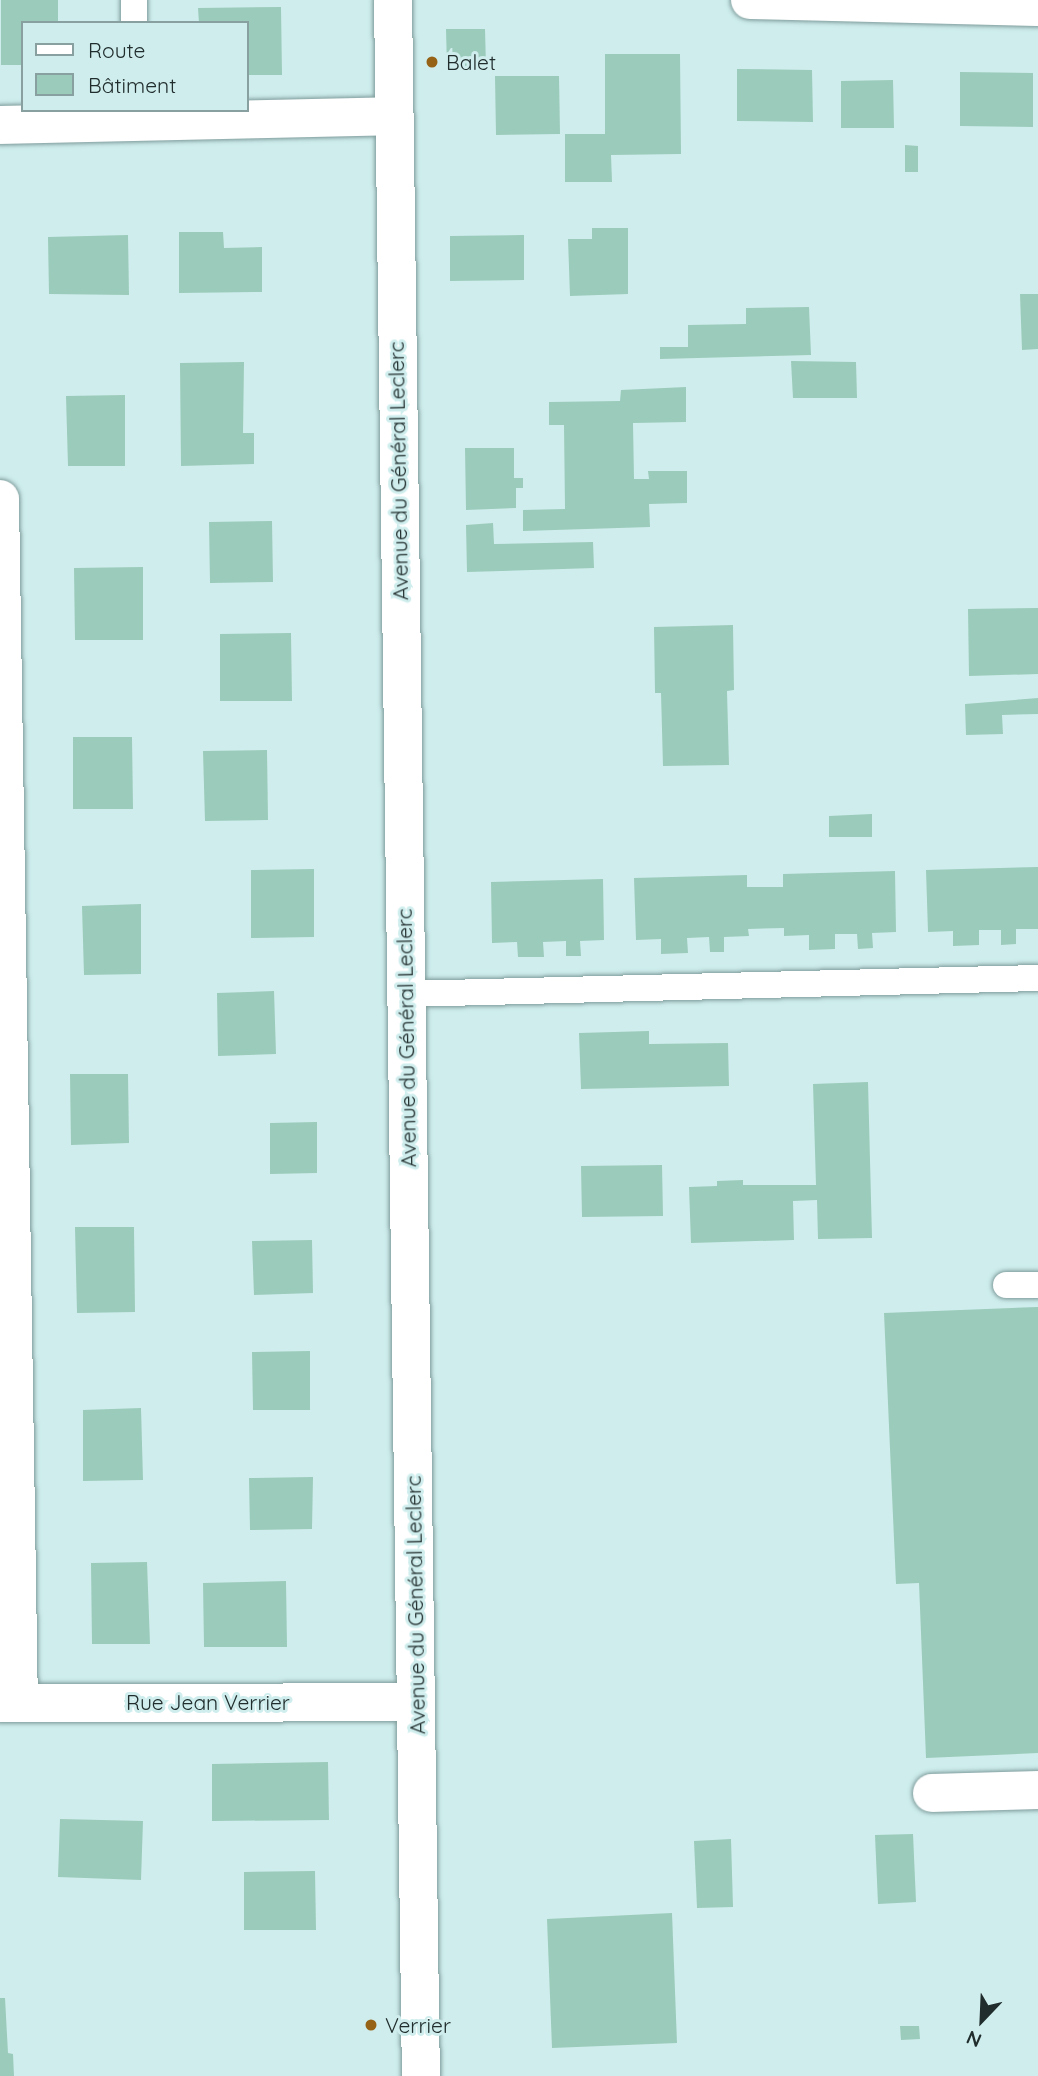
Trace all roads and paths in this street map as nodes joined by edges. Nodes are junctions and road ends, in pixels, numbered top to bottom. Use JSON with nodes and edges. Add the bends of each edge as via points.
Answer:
{"nodes":[{"id":1,"x":134,"y":0,"type":"edge"},
{"id":2,"x":393,"y":0,"type":"edge"},
{"id":3,"x":750,"y":0,"type":"edge"},
{"id":4,"x":1038,"y":7,"type":"edge"},
{"id":5,"x":134,"y":21,"type":"edge"},
{"id":6,"x":134,"y":116,"type":"edge"},
{"id":7,"x":394,"y":116,"type":"junction"},
{"id":8,"x":0,"y":125,"type":"edge"},
{"id":9,"x":0,"y":499,"type":"edge"},
{"id":10,"x":1038,"y":978,"type":"edge"},
{"id":11,"x":406,"y":994,"type":"junction"},
{"id":12,"x":4,"y":1037,"type":"edge"},
{"id":13,"x":1006,"y":1285,"type":"dead end"},
{"id":14,"x":1038,"y":1285,"type":"edge"},
{"id":15,"x":416,"y":1702,"type":"junction"},
{"id":16,"x":10,"y":1703,"type":"edge"},
{"id":17,"x":1038,"y":1790,"type":"edge"},
{"id":18,"x":932,"y":1793,"type":"dead end"},
{"id":19,"x":422,"y":2076,"type":"edge"}],
"edges":[{"from":1,"to":5,"type":"lane"},
{"from":2,"to":7,"type":"street","name":"Avenue du Général Leclerc"},
{"from":3,"to":4,"type":"street"},
{"from":6,"to":7,"type":"street"},
{"from":6,"to":8,"type":"street"},
{"from":7,"to":11,"type":"street","name":"Avenue du Général Leclerc"},
{"from":9,"to":12,"type":"street"},
{"from":10,"to":11,"type":"lane"},
{"from":11,"to":15,"type":"street","name":"Avenue du Général Leclerc"},
{"from":12,"to":16,"type":"street"},
{"from":13,"to":14,"type":"lane"},
{"from":15,"to":16,"type":"street","name":"Rue Jean Verrier"},
{"from":15,"to":19,"type":"street","name":"Avenue du Général Leclerc"},
{"from":17,"to":18,"type":"street"}]}
